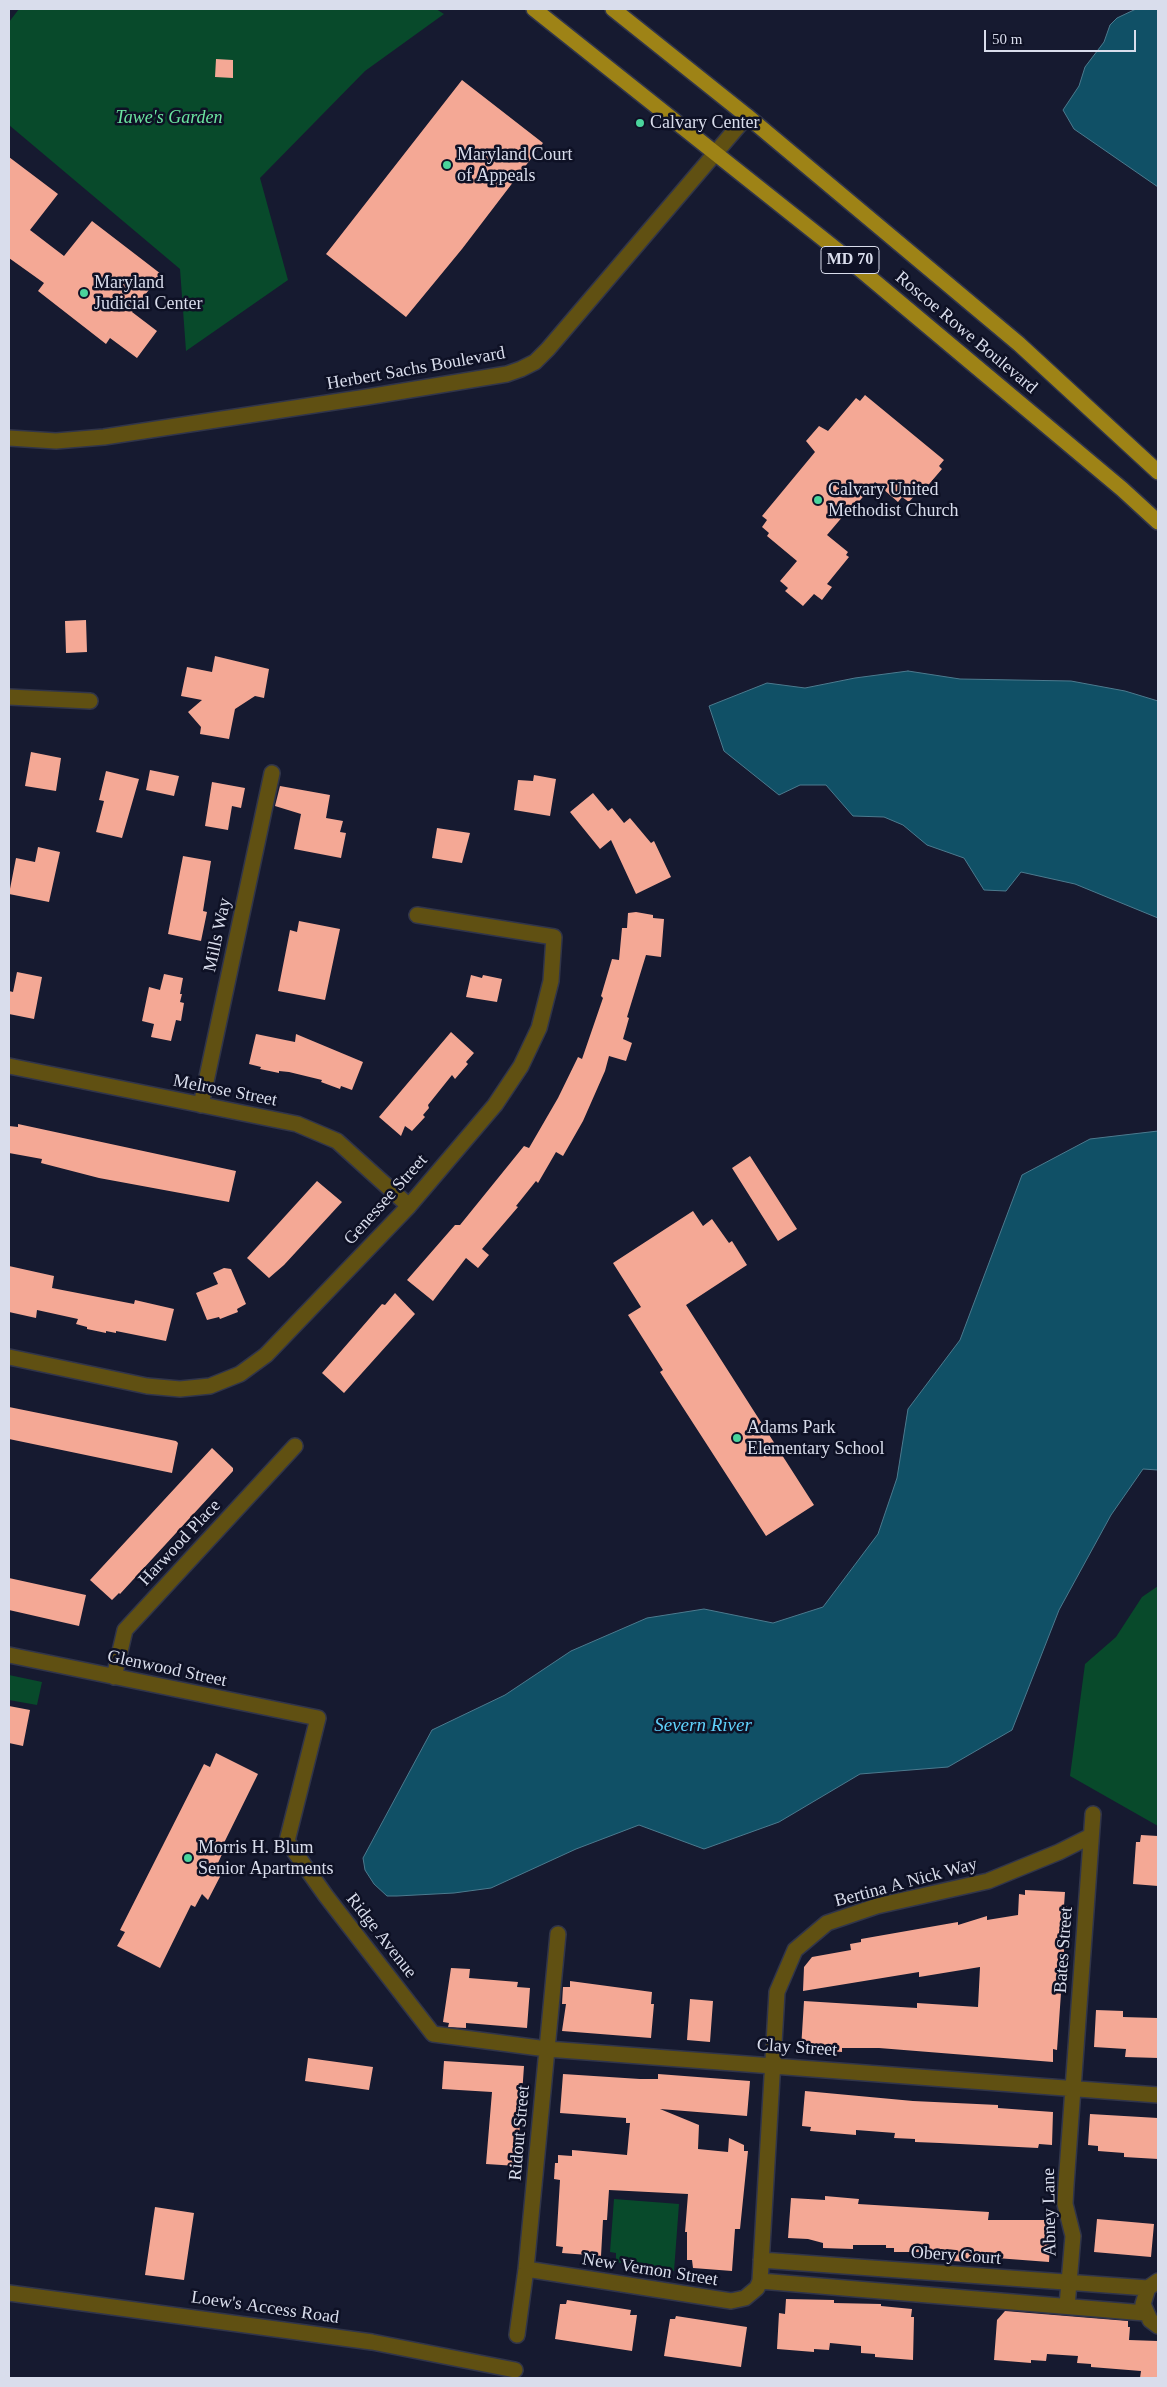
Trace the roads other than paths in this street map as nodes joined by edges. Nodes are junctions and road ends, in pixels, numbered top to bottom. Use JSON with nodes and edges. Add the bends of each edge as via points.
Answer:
{"nodes":[{"id":1,"x":534,"y":9,"type":"edge"},
{"id":2,"x":613,"y":9,"type":"edge"},
{"id":3,"x":747,"y":116,"type":"junction"},
{"id":4,"x":717,"y":153,"type":"junction"},
{"id":5,"x":9,"y":438,"type":"edge"},
{"id":6,"x":1158,"y":472,"type":"edge"},
{"id":7,"x":1158,"y":522,"type":"edge"},
{"id":8,"x":9,"y":697,"type":"edge"},
{"id":9,"x":90,"y":701,"type":"dead end"},
{"id":10,"x":272,"y":773,"type":"dead end"},
{"id":11,"x":417,"y":915,"type":"dead end"},
{"id":12,"x":9,"y":1066,"type":"edge"},
{"id":13,"x":201,"y":1105,"type":"junction"},
{"id":14,"x":409,"y":1206,"type":"junction"},
{"id":15,"x":9,"y":1357,"type":"edge"},
{"id":16,"x":295,"y":1446,"type":"dead end"},
{"id":17,"x":9,"y":1656,"type":"edge"},
{"id":18,"x":114,"y":1677,"type":"junction"},
{"id":19,"x":318,"y":1718,"type":"joint"},
{"id":20,"x":1093,"y":1814,"type":"dead end"},
{"id":21,"x":1092,"y":1836,"type":"junction"},
{"id":22,"x":558,"y":1934,"type":"dead end"},
{"id":23,"x":433,"y":2034,"type":"joint"},
{"id":24,"x":547,"y":2049,"type":"junction"},
{"id":25,"x":772,"y":2065,"type":"junction"},
{"id":26,"x":1073,"y":2088,"type":"junction"},
{"id":27,"x":1158,"y":2095,"type":"edge"},
{"id":28,"x":761,"y":2260,"type":"junction"},
{"id":29,"x":526,"y":2269,"type":"junction"},
{"id":30,"x":760,"y":2281,"type":"junction"},
{"id":31,"x":1068,"y":2283,"type":"junction"},
{"id":32,"x":1153,"y":2284,"type":"edge"},
{"id":33,"x":9,"y":2293,"type":"edge"},
{"id":34,"x":1067,"y":2306,"type":"junction"},
{"id":35,"x":1145,"y":2313,"type":"junction"},
{"id":36,"x":1158,"y":2326,"type":"edge"},
{"id":37,"x":517,"y":2335,"type":"dead end"},
{"id":38,"x":515,"y":2370,"type":"dead end"}],
"edges":[{"from":1,"to":4,"type":"main road","name":"Roscoe Rowe Boulevard","number":"MD 70"},
{"from":2,"to":3,"type":"main road","name":"Roscoe Rowe Boulevard","number":"MD 70"},
{"from":3,"to":4,"type":"street","name":"Herbert Sachs Boulevard"},
{"from":3,"to":6,"type":"main road","name":"Roscoe Rowe Boulevard","number":"MD 70","via":[[1019,344]]},
{"from":4,"to":5,"type":"street","name":"Herbert Sachs Boulevard","via":[[548,349],[535,362],[521,369],[367,397],[104,437],[56,441]]},
{"from":4,"to":7,"type":"main road","name":"Roscoe Rowe Boulevard","number":"MD 70","via":[[845,256]]},
{"from":8,"to":9,"type":"street"},
{"from":10,"to":13,"type":"street","name":"Mills Way"},
{"from":11,"to":14,"type":"street","name":"Genessee Street","via":[[554,937],[552,981],[538,1028],[521,1066],[495,1105]]},
{"from":12,"to":13,"type":"street","name":"Melrose Street"},
{"from":13,"to":14,"type":"street","name":"Melrose Street","via":[[297,1124],[337,1141]]},
{"from":14,"to":15,"type":"street","name":"Genessee Street","via":[[266,1355],[240,1374],[210,1386],[180,1389],[147,1386]]},
{"from":16,"to":18,"type":"street","name":"Harwood Place","via":[[125,1630]]},
{"from":17,"to":18,"type":"street","name":"Glenwood Street"},
{"from":18,"to":19,"type":"street","name":"Glenwood Street"},
{"from":19,"to":23,"type":"street","name":"Ridge Avenue","via":[[287,1841]]},
{"from":20,"to":21,"type":"street","name":"Bates Street"},
{"from":21,"to":25,"type":"street","name":"Bertina A Nick Way","via":[[988,1881],[877,1906],[826,1923],[794,1950],[777,1992]]},
{"from":21,"to":26,"type":"street","name":"Bates Street"},
{"from":22,"to":24,"type":"street","name":"Ridout Street"},
{"from":23,"to":24,"type":"street","name":"Clay Street"},
{"from":24,"to":25,"type":"street","name":"Clay Street"},
{"from":24,"to":29,"type":"street","name":"Ridout Street"},
{"from":25,"to":26,"type":"street","name":"Clay Street"},
{"from":25,"to":28,"type":"street","name":"Bertina A Nick Way"},
{"from":26,"to":27,"type":"street","name":"Clay Street"},
{"from":26,"to":31,"type":"street","name":"Abney Lane","via":[[1065,2204],[1073,2236]]},
{"from":28,"to":30,"type":"street","name":"Bertina A Nick Way"},
{"from":28,"to":31,"type":"street","name":"Obery Court"},
{"from":29,"to":30,"type":"street","name":"New Vernon Street","via":[[731,2301],[745,2298],[758,2288]]},
{"from":29,"to":37,"type":"street","name":"Ridout Street"},
{"from":30,"to":34,"type":"street"},
{"from":31,"to":32,"type":"street","name":"Obery Court"},
{"from":31,"to":34,"type":"street","name":"Abney Lane"},
{"from":32,"to":35,"type":"street","name":"Obery Court","via":[[1143,2304]]},
{"from":33,"to":38,"type":"street","name":"Loew's Access Road","via":[[372,2342]]},
{"from":34,"to":35,"type":"street"},
{"from":35,"to":36,"type":"street"}]}
